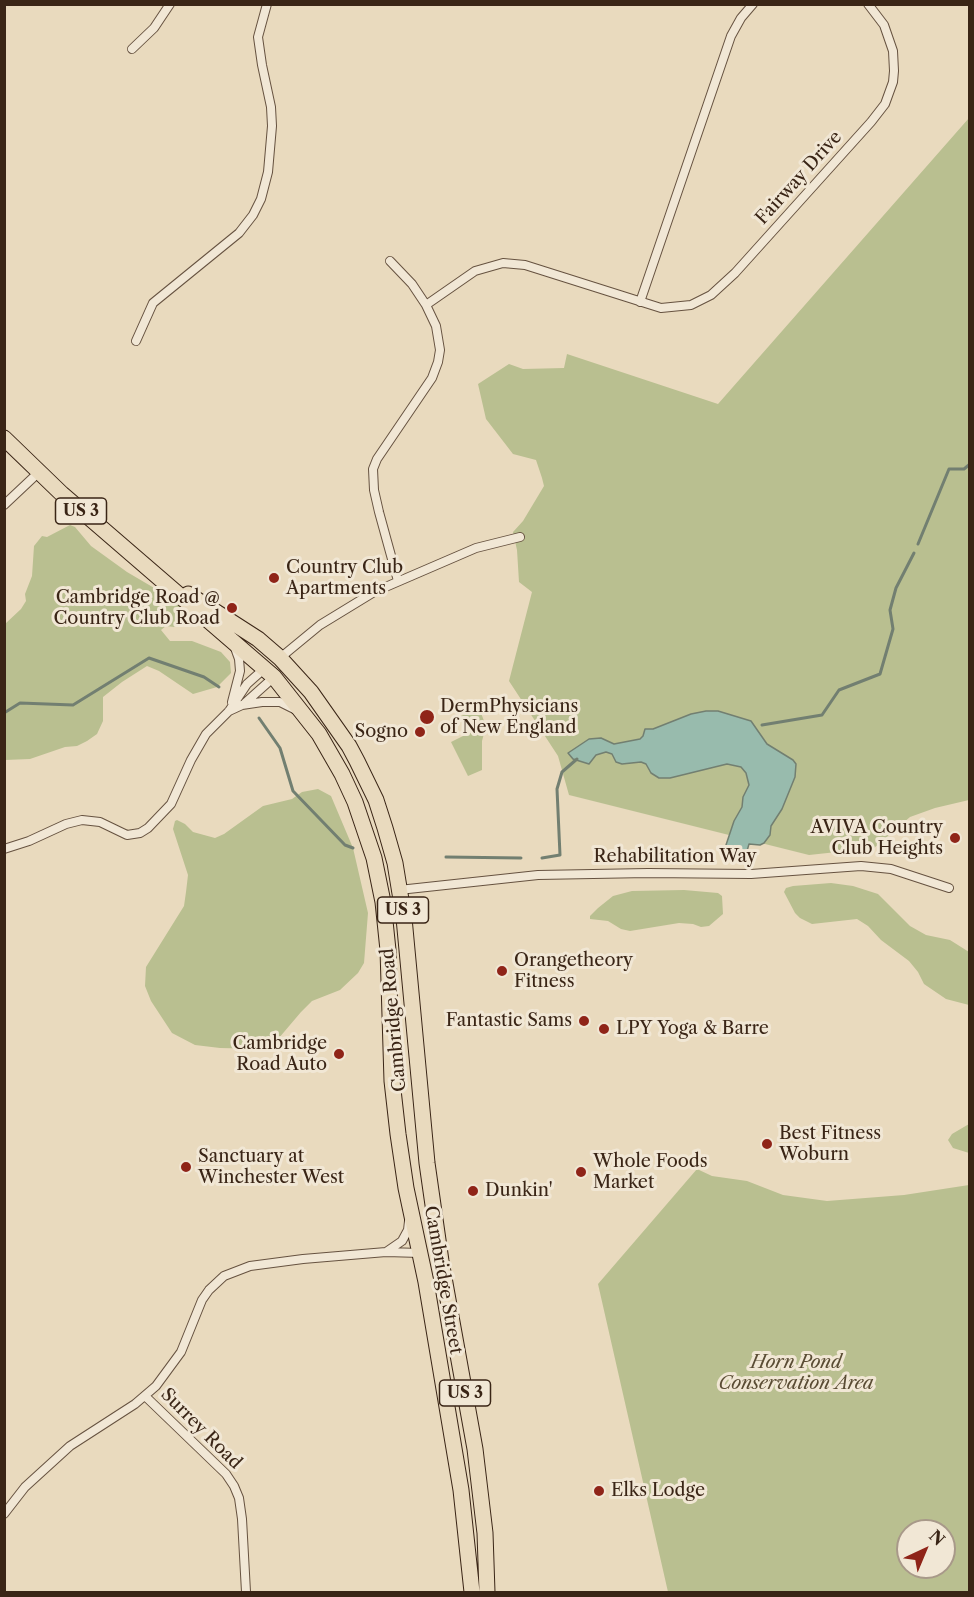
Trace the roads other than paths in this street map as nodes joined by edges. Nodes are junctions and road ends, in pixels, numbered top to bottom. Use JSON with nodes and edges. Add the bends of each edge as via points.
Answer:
{"nodes":[{"id":1,"x":170,"y":4,"type":"edge"},
{"id":2,"x":753,"y":4,"type":"edge"},
{"id":3,"x":868,"y":4,"type":"edge"},
{"id":4,"x":264,"y":5,"type":"edge"},
{"id":5,"x":132,"y":49,"type":"dead end"},
{"id":6,"x":390,"y":261,"type":"dead end"},
{"id":7,"x":640,"y":302,"type":"junction"},
{"id":8,"x":426,"y":305,"type":"junction"},
{"id":9,"x":136,"y":341,"type":"dead end"},
{"id":10,"x":4,"y":438,"type":"edge"},
{"id":11,"x":39,"y":473,"type":"junction"},
{"id":12,"x":4,"y":505,"type":"edge"},
{"id":13,"x":520,"y":537,"type":"dead end"},
{"id":14,"x":162,"y":580,"type":"junction"},
{"id":15,"x":398,"y":581,"type":"junction"},
{"id":16,"x":228,"y":637,"type":"junction"},
{"id":17,"x":280,"y":658,"type":"junction"},
{"id":18,"x":269,"y":673,"type":"junction"},
{"id":19,"x":242,"y":705,"type":"junction"},
{"id":20,"x":229,"y":711,"type":"junction"},
{"id":21,"x":319,"y":734,"type":"junction"},
{"id":22,"x":4,"y":849,"type":"edge"},
{"id":23,"x":949,"y":888,"type":"dead end"},
{"id":24,"x":399,"y":890,"type":"junction"},
{"id":25,"x":413,"y":1022,"type":"junction"},
{"id":26,"x":390,"y":1024,"type":"junction"},
{"id":27,"x":406,"y":1188,"type":"junction"},
{"id":28,"x":431,"y":1196,"type":"joint"},
{"id":29,"x":386,"y":1252,"type":"junction"},
{"id":30,"x":420,"y":1253,"type":"junction"},
{"id":31,"x":460,"y":1361,"type":"junction"},
{"id":32,"x":439,"y":1366,"type":"junction"},
{"id":33,"x":145,"y":1396,"type":"junction"},
{"id":34,"x":4,"y":1514,"type":"edge"},
{"id":35,"x":246,"y":1593,"type":"edge"},
{"id":36,"x":472,"y":1593,"type":"edge"},
{"id":37,"x":487,"y":1593,"type":"edge"}],
"edges":[{"from":1,"to":5,"type":"street","via":[[154,28]]},
{"from":2,"to":7,"type":"street","via":[[731,36]]},
{"from":3,"to":7,"type":"street","name":"Fairway Drive","via":[[889,35],[894,62],[890,92],[879,113],[717,290],[698,302],[676,308]]},
{"from":4,"to":9,"type":"street","via":[[258,43],[272,126],[261,199],[248,224],[234,238],[153,303]]},
{"from":6,"to":8,"type":"street"},
{"from":7,"to":8,"type":"street","name":"Fairway Drive","via":[[525,265],[503,263],[475,271]]},
{"from":8,"to":15,"type":"street","via":[[439,338],[437,368],[372,471]]},
{"from":10,"to":11,"type":"highway","name":"Cambridge Road","number":"US 3"},
{"from":11,"to":12,"type":"street"},
{"from":11,"to":14,"type":"highway","name":"Cambridge Road","number":"US 3"},
{"from":13,"to":15,"type":"street","via":[[476,548]]},
{"from":14,"to":16,"type":"highway","name":"Cambridge Road","number":"US 3"},
{"from":14,"to":17,"type":"highway","name":"Cambridge Road","number":"US 3","via":[[240,627]]},
{"from":15,"to":17,"type":"street","via":[[337,614]]},
{"from":16,"to":18,"type":"highway","name":"Cambridge Road","number":"US 3"},
{"from":16,"to":20,"type":"street","via":[[240,664]]},
{"from":17,"to":18,"type":"highway"},
{"from":17,"to":24,"type":"highway","name":"Cambridge Road","number":"US 3","via":[[311,692],[357,761],[385,828]]},
{"from":18,"to":19,"type":"street"},
{"from":18,"to":20,"type":"street","via":[[248,684]]},
{"from":18,"to":21,"type":"highway","name":"Cambridge Road","number":"US 3"},
{"from":19,"to":20,"type":"street"},
{"from":19,"to":21,"type":"street","via":[[288,705]]},
{"from":20,"to":22,"type":"street","via":[[199,745],[168,808],[144,831],[124,835],[100,822],[82,820]]},
{"from":21,"to":26,"type":"highway","name":"Cambridge Road","number":"US 3","via":[[348,787],[374,858],[385,918]]},
{"from":23,"to":24,"type":"street","name":"Rehabilitation Way","via":[[891,869],[861,866],[751,874],[538,874]]},
{"from":24,"to":25,"type":"highway","name":"Cambridge Road","number":"US 3"},
{"from":25,"to":26,"type":"highway"},
{"from":25,"to":28,"type":"highway","name":"Cambridge Road","number":"US 3"},
{"from":26,"to":27,"type":"highway","name":"Cambridge Road","number":"US 3","via":[[394,1100]]},
{"from":27,"to":29,"type":"street","via":[[408,1230],[402,1241]]},
{"from":27,"to":30,"type":"highway","name":"Cambridge Street","number":"US 3"},
{"from":28,"to":31,"type":"highway","name":"Cambridge Street","number":"US 3"},
{"from":29,"to":30,"type":"street"},
{"from":29,"to":33,"type":"street","via":[[250,1266],[231,1272],[204,1297],[181,1352],[165,1377]]},
{"from":30,"to":32,"type":"highway","name":"Cambridge Street","number":"US 3"},
{"from":31,"to":32,"type":"highway"},
{"from":31,"to":37,"type":"highway","name":"Cambridge Street","number":"US 3","via":[[485,1533]]},
{"from":32,"to":36,"type":"highway","name":"Cambridge Street","number":"US 3","via":[[461,1490]]},
{"from":33,"to":34,"type":"street","via":[[70,1446],[25,1487]]},
{"from":33,"to":35,"type":"street","name":"Surrey Road","via":[[234,1486],[242,1519]]}]}
